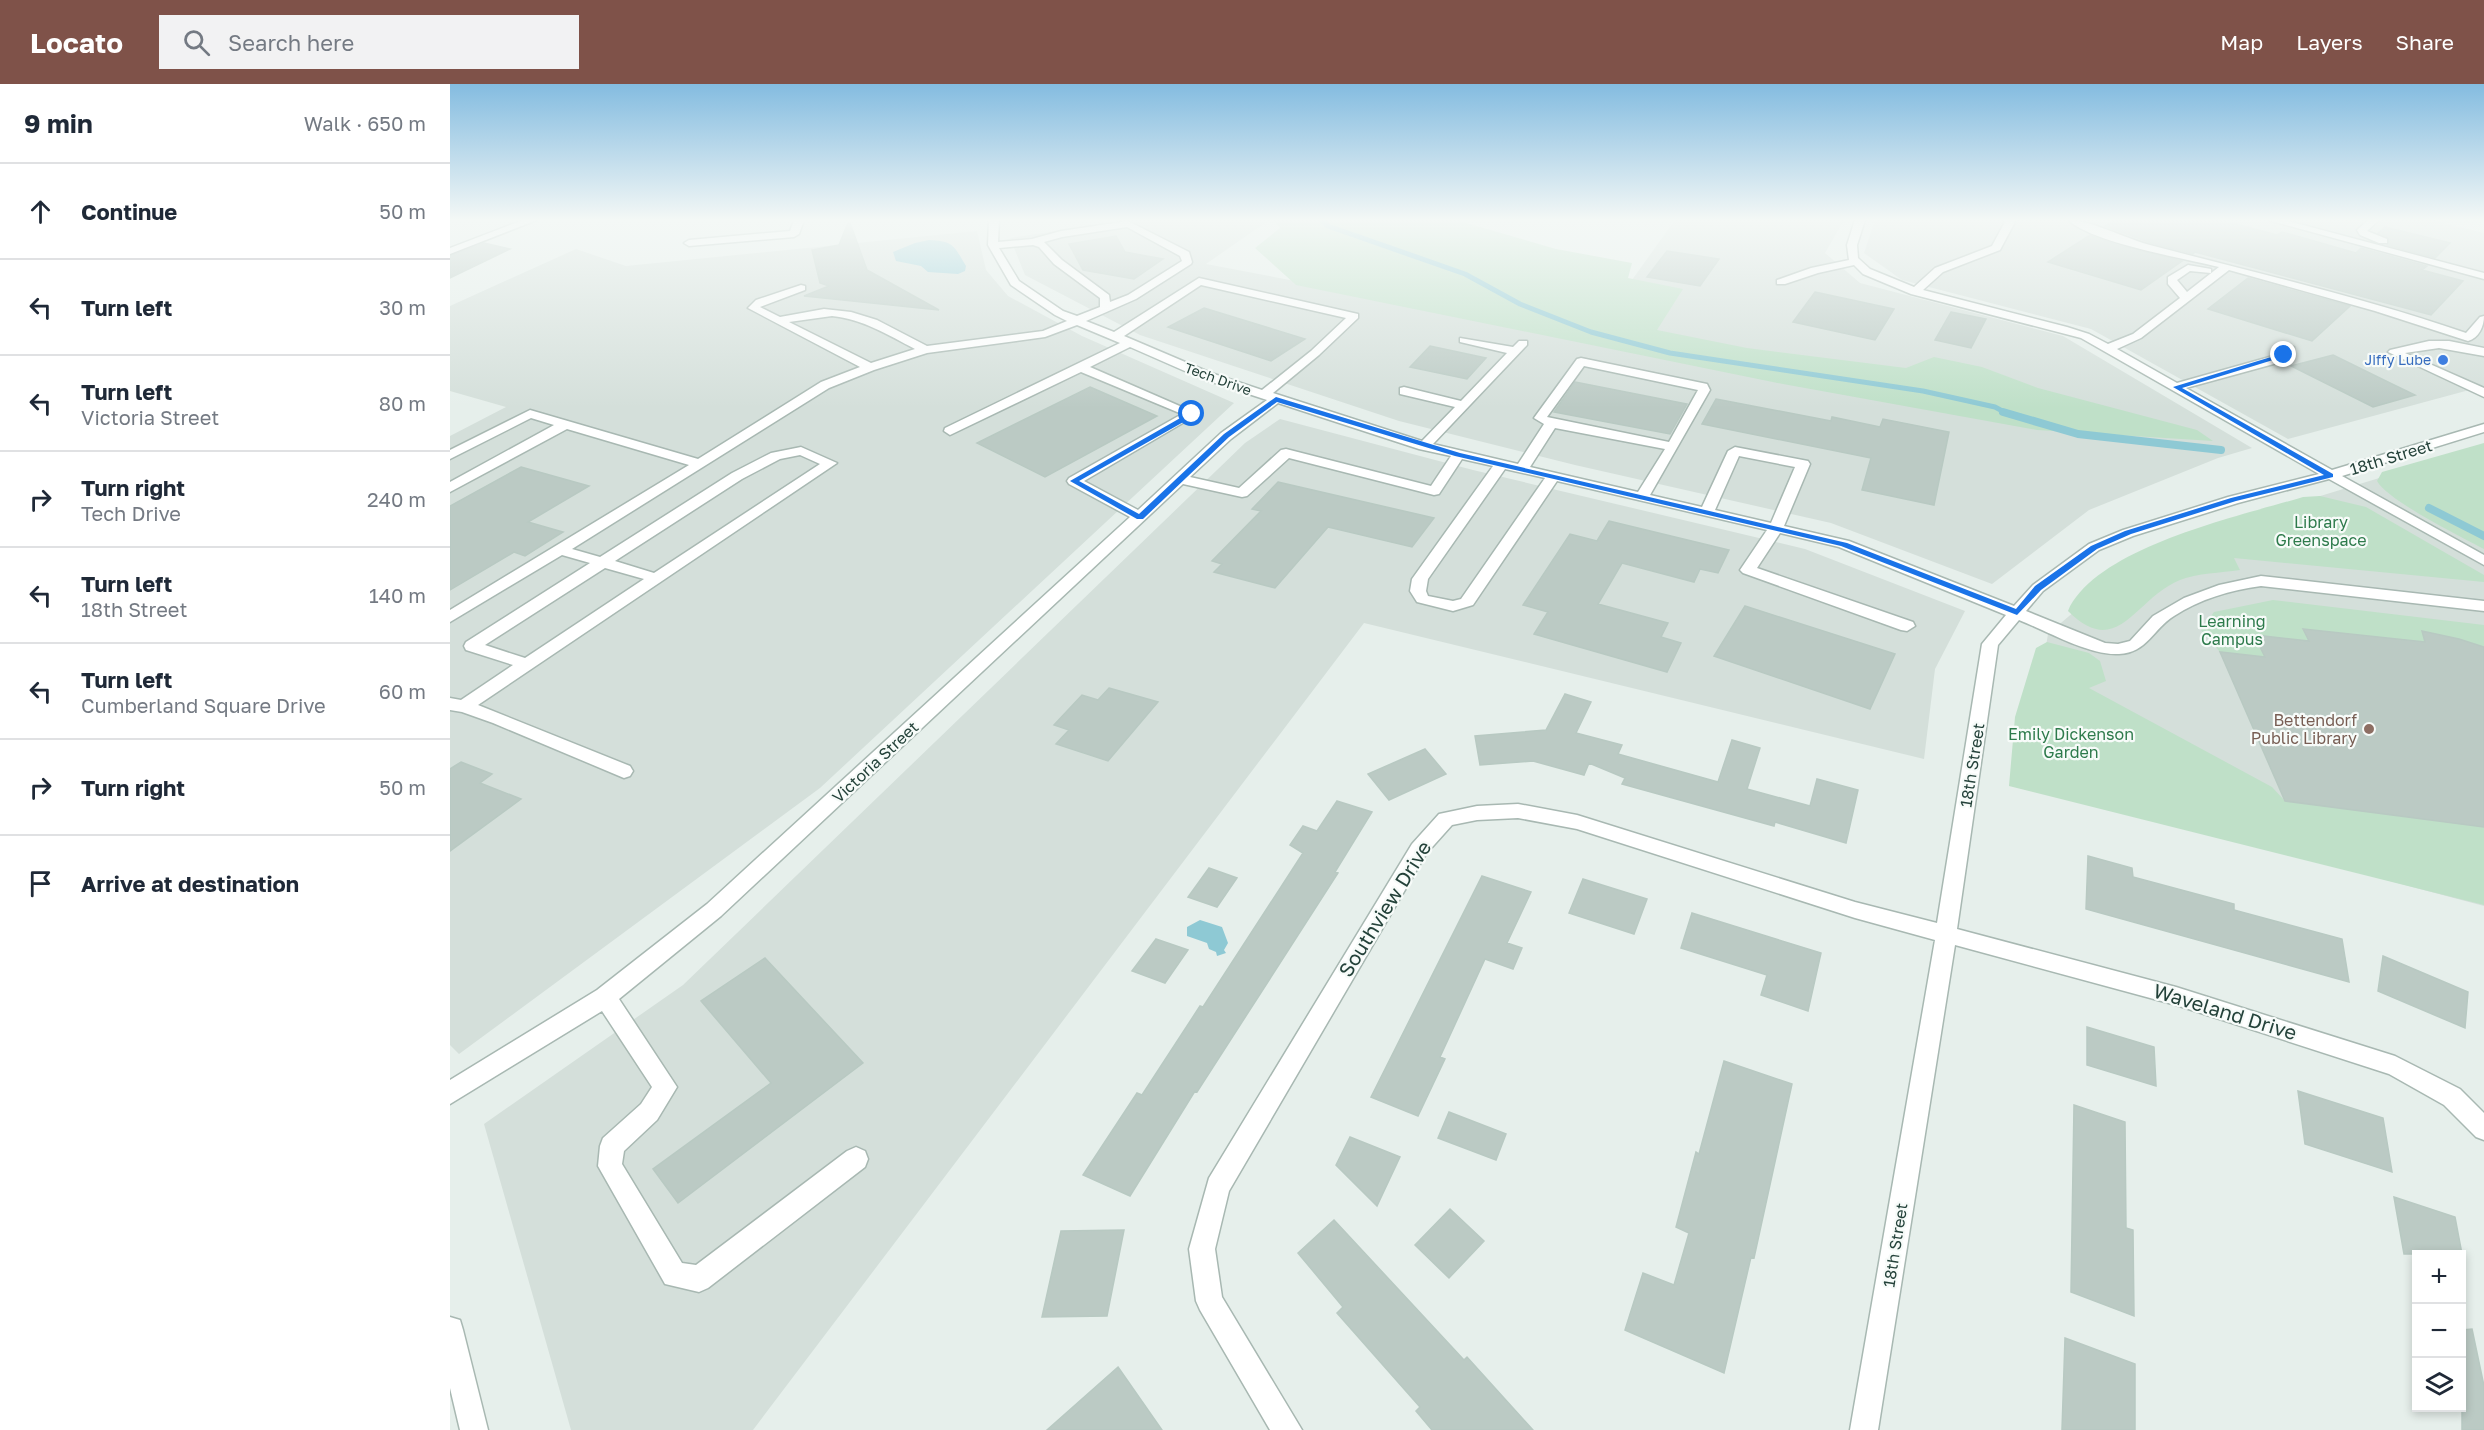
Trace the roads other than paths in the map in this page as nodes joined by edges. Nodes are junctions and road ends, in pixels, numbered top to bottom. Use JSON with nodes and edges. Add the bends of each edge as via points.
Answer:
{"nodes":[{"id":1,"x":1016,"y":283,"type":"edge"},
{"id":2,"x":1086,"y":283,"type":"edge"},
{"id":3,"x":1154,"y":283,"type":"edge"},
{"id":4,"x":1196,"y":283,"type":"edge"},
{"id":5,"x":1207,"y":283,"type":"edge"},
{"id":6,"x":1887,"y":283,"type":"edge"},
{"id":7,"x":1925,"y":283,"type":"edge"},
{"id":8,"x":2173,"y":283,"type":"edge"},
{"id":9,"x":2204,"y":283,"type":"edge"},
{"id":10,"x":2286,"y":283,"type":"edge"},
{"id":11,"x":801,"y":288,"type":"dead end"},
{"id":12,"x":1915,"y":292,"type":"junction"},
{"id":13,"x":2185,"y":297,"type":"junction"},
{"id":14,"x":1105,"y":308,"type":"junction"},
{"id":15,"x":2484,"y":319,"type":"edge"},
{"id":16,"x":779,"y":321,"type":"junction"},
{"id":17,"x":1078,"y":321,"type":"junction"},
{"id":18,"x":1115,"y":337,"type":"junction"},
{"id":19,"x":2468,"y":338,"type":"junction"},
{"id":20,"x":1464,"y":340,"type":"dead end"},
{"id":21,"x":1130,"y":343,"type":"junction"},
{"id":22,"x":2484,"y":346,"type":"edge"},
{"id":23,"x":2109,"y":348,"type":"junction"},
{"id":24,"x":2290,"y":349,"type":"dead end"},
{"id":25,"x":925,"y":350,"type":"junction"},
{"id":26,"x":2484,"y":352,"type":"edge"},
{"id":27,"x":870,"y":367,"type":"junction"},
{"id":28,"x":1080,"y":368,"type":"junction"},
{"id":29,"x":2176,"y":387,"type":"junction"},
{"id":30,"x":1404,"y":391,"type":"dead end"},
{"id":31,"x":2484,"y":393,"type":"edge"},
{"id":32,"x":1270,"y":397,"type":"junction"},
{"id":33,"x":1463,"y":405,"type":"junction"},
{"id":34,"x":1551,"y":423,"type":"junction"},
{"id":35,"x":566,"y":424,"type":"junction"},
{"id":36,"x":2484,"y":428,"type":"edge"},
{"id":37,"x":950,"y":431,"type":"dead end"},
{"id":38,"x":1424,"y":446,"type":"junction"},
{"id":39,"x":1673,"y":447,"type":"junction"},
{"id":40,"x":450,"y":455,"type":"edge"},
{"id":41,"x":1458,"y":455,"type":"junction"},
{"id":42,"x":700,"y":464,"type":"junction"},
{"id":43,"x":1501,"y":465,"type":"junction"},
{"id":44,"x":1521,"y":470,"type":"junction"},
{"id":45,"x":2330,"y":475,"type":"junction"},
{"id":46,"x":1553,"y":477,"type":"junction"},
{"id":47,"x":1180,"y":479,"type":"junction"},
{"id":48,"x":450,"y":488,"type":"edge"},
{"id":49,"x":1642,"y":497,"type":"junction"},
{"id":50,"x":1707,"y":512,"type":"junction"},
{"id":51,"x":1140,"y":517,"type":"junction"},
{"id":52,"x":1776,"y":528,"type":"junction"},
{"id":53,"x":560,"y":550,"type":"junction"},
{"id":54,"x":2484,"y":561,"type":"edge"},
{"id":55,"x":606,"y":562,"type":"junction"},
{"id":56,"x":656,"y":578,"type":"junction"},
{"id":57,"x":2484,"y":606,"type":"edge"},
{"id":58,"x":2017,"y":612,"type":"junction"},
{"id":59,"x":450,"y":617,"type":"edge"},
{"id":60,"x":1907,"y":626,"type":"dead end"},
{"id":61,"x":527,"y":664,"type":"junction"},
{"id":62,"x":457,"y":705,"type":"edge"},
{"id":63,"x":624,"y":771,"type":"dead end"},
{"id":64,"x":1946,"y":935,"type":"junction"},
{"id":65,"x":605,"y":997,"type":"junction"},
{"id":66,"x":450,"y":1093,"type":"edge"},
{"id":67,"x":2484,"y":1129,"type":"edge"},
{"id":68,"x":856,"y":1159,"type":"dead end"},
{"id":69,"x":450,"y":1330,"type":"edge"},
{"id":70,"x":474,"y":1430,"type":"edge"},
{"id":71,"x":1288,"y":1430,"type":"edge"},
{"id":72,"x":1864,"y":1430,"type":"edge"}],
"edges":[{"from":1,"to":17,"type":"street","name":"Tech Drive"},
{"from":2,"to":14,"type":"street","via":[[1105,297]]},
{"from":3,"to":14,"type":"street"},
{"from":4,"to":18,"type":"street","name":"Victoria Street"},
{"from":5,"to":32,"type":"street","name":"Victoria Street","via":[[1354,316]]},
{"from":6,"to":12,"type":"street"},
{"from":7,"to":12,"type":"street"},
{"from":8,"to":13,"type":"street"},
{"from":9,"to":13,"type":"street"},
{"from":10,"to":19,"type":"street"},
{"from":11,"to":16,"type":"street","via":[[753,308]]},
{"from":12,"to":23,"type":"street","via":[[2056,326]]},
{"from":13,"to":23,"type":"street","via":[[2137,336]]},
{"from":14,"to":17,"type":"street"},
{"from":15,"to":19,"type":"street"},
{"from":16,"to":25,"type":"street","via":[[838,312],[860,317]]},
{"from":16,"to":27,"type":"street"},
{"from":17,"to":18,"type":"street","name":"Tech Drive"},
{"from":17,"to":25,"type":"street","via":[[1045,334]]},
{"from":18,"to":21,"type":"street","name":"Tech Drive"},
{"from":19,"to":22,"type":"street"},
{"from":20,"to":33,"type":"street","via":[[1519,347]]},
{"from":21,"to":28,"type":"street"},
{"from":21,"to":32,"type":"street","name":"Tech Drive","via":[[1207,376]]},
{"from":23,"to":29,"type":"street"},
{"from":24,"to":29,"type":"street","via":[[2277,358]]},
{"from":25,"to":27,"type":"street"},
{"from":26,"to":31,"type":"street","via":[[2439,343],[2394,352]]},
{"from":27,"to":42,"type":"street","via":[[825,385]]},
{"from":28,"to":37,"type":"street"},
{"from":28,"to":51,"type":"street","via":[[1192,414],[1074,481]]},
{"from":29,"to":45,"type":"street"},
{"from":30,"to":33,"type":"street"},
{"from":32,"to":38,"type":"street","name":"Tech Drive"},
{"from":32,"to":47,"type":"street","name":"Victoria Street"},
{"from":33,"to":38,"type":"street"},
{"from":34,"to":39,"type":"street"},
{"from":34,"to":39,"type":"street","via":[[1540,418],[1581,363],[1703,387]]},
{"from":34,"to":44,"type":"street"},
{"from":35,"to":40,"type":"street","via":[[530,414]]},
{"from":35,"to":42,"type":"street"},
{"from":35,"to":48,"type":"street"},
{"from":36,"to":45,"type":"street","name":"18th Street"},
{"from":38,"to":41,"type":"street","name":"Tech Drive"},
{"from":39,"to":49,"type":"street"},
{"from":41,"to":43,"type":"street","name":"Tech Drive"},
{"from":41,"to":47,"type":"street","via":[[1434,491],[1286,453],[1242,493]]},
{"from":42,"to":53,"type":"street"},
{"from":43,"to":44,"type":"street","name":"Tech Drive"},
{"from":43,"to":46,"type":"street","via":[[1420,579],[1418,591],[1422,598],[1453,606],[1467,602]]},
{"from":44,"to":46,"type":"street","name":"Tech Drive"},
{"from":45,"to":54,"type":"street"},
{"from":45,"to":58,"type":"street","name":"18th Street","via":[[2233,500],[2094,547],[2038,588]]},
{"from":46,"to":49,"type":"street","name":"Tech Drive"},
{"from":47,"to":51,"type":"street","name":"Victoria Street"},
{"from":49,"to":50,"type":"street","name":"Tech Drive"},
{"from":50,"to":52,"type":"street","name":"Tech Drive"},
{"from":50,"to":52,"type":"street","via":[[1735,451],[1803,464]]},
{"from":51,"to":65,"type":"street","name":"Victoria Street","via":[[714,910]]},
{"from":52,"to":58,"type":"street","name":"Tech Drive","via":[[1844,544]]},
{"from":52,"to":60,"type":"street","via":[[1748,570]]},
{"from":53,"to":55,"type":"street"},
{"from":53,"to":59,"type":"street"},
{"from":55,"to":56,"type":"street"},
{"from":55,"to":56,"type":"street","via":[[737,476],[776,456],[801,451],[830,463]]},
{"from":55,"to":61,"type":"street","via":[[472,646]]},
{"from":56,"to":61,"type":"street"},
{"from":57,"to":58,"type":"street","name":"Tech Drive","via":[[2261,581],[2230,585],[2167,613],[2136,645],[2122,651],[2103,648]]},
{"from":58,"to":64,"type":"street","name":"18th Street","via":[[1990,644]]},
{"from":61,"to":62,"type":"street"},
{"from":62,"to":63,"type":"street"},
{"from":64,"to":67,"type":"street","name":"Waveland Drive","via":[[2176,996],[2395,1066],[2452,1097]]},
{"from":64,"to":71,"type":"street","name":"Southview Drive","via":[[1577,822],[1518,811],[1446,819],[1419,849],[1218,1187],[1202,1249],[1209,1301]]},
{"from":64,"to":72,"type":"street","name":"18th Street"},
{"from":65,"to":66,"type":"street","name":"Victoria Street"},
{"from":65,"to":68,"type":"street","via":[[665,1087],[649,1112],[612,1146],[610,1166],[674,1275],[699,1280]]},
{"from":69,"to":70,"type":"street"}]}
